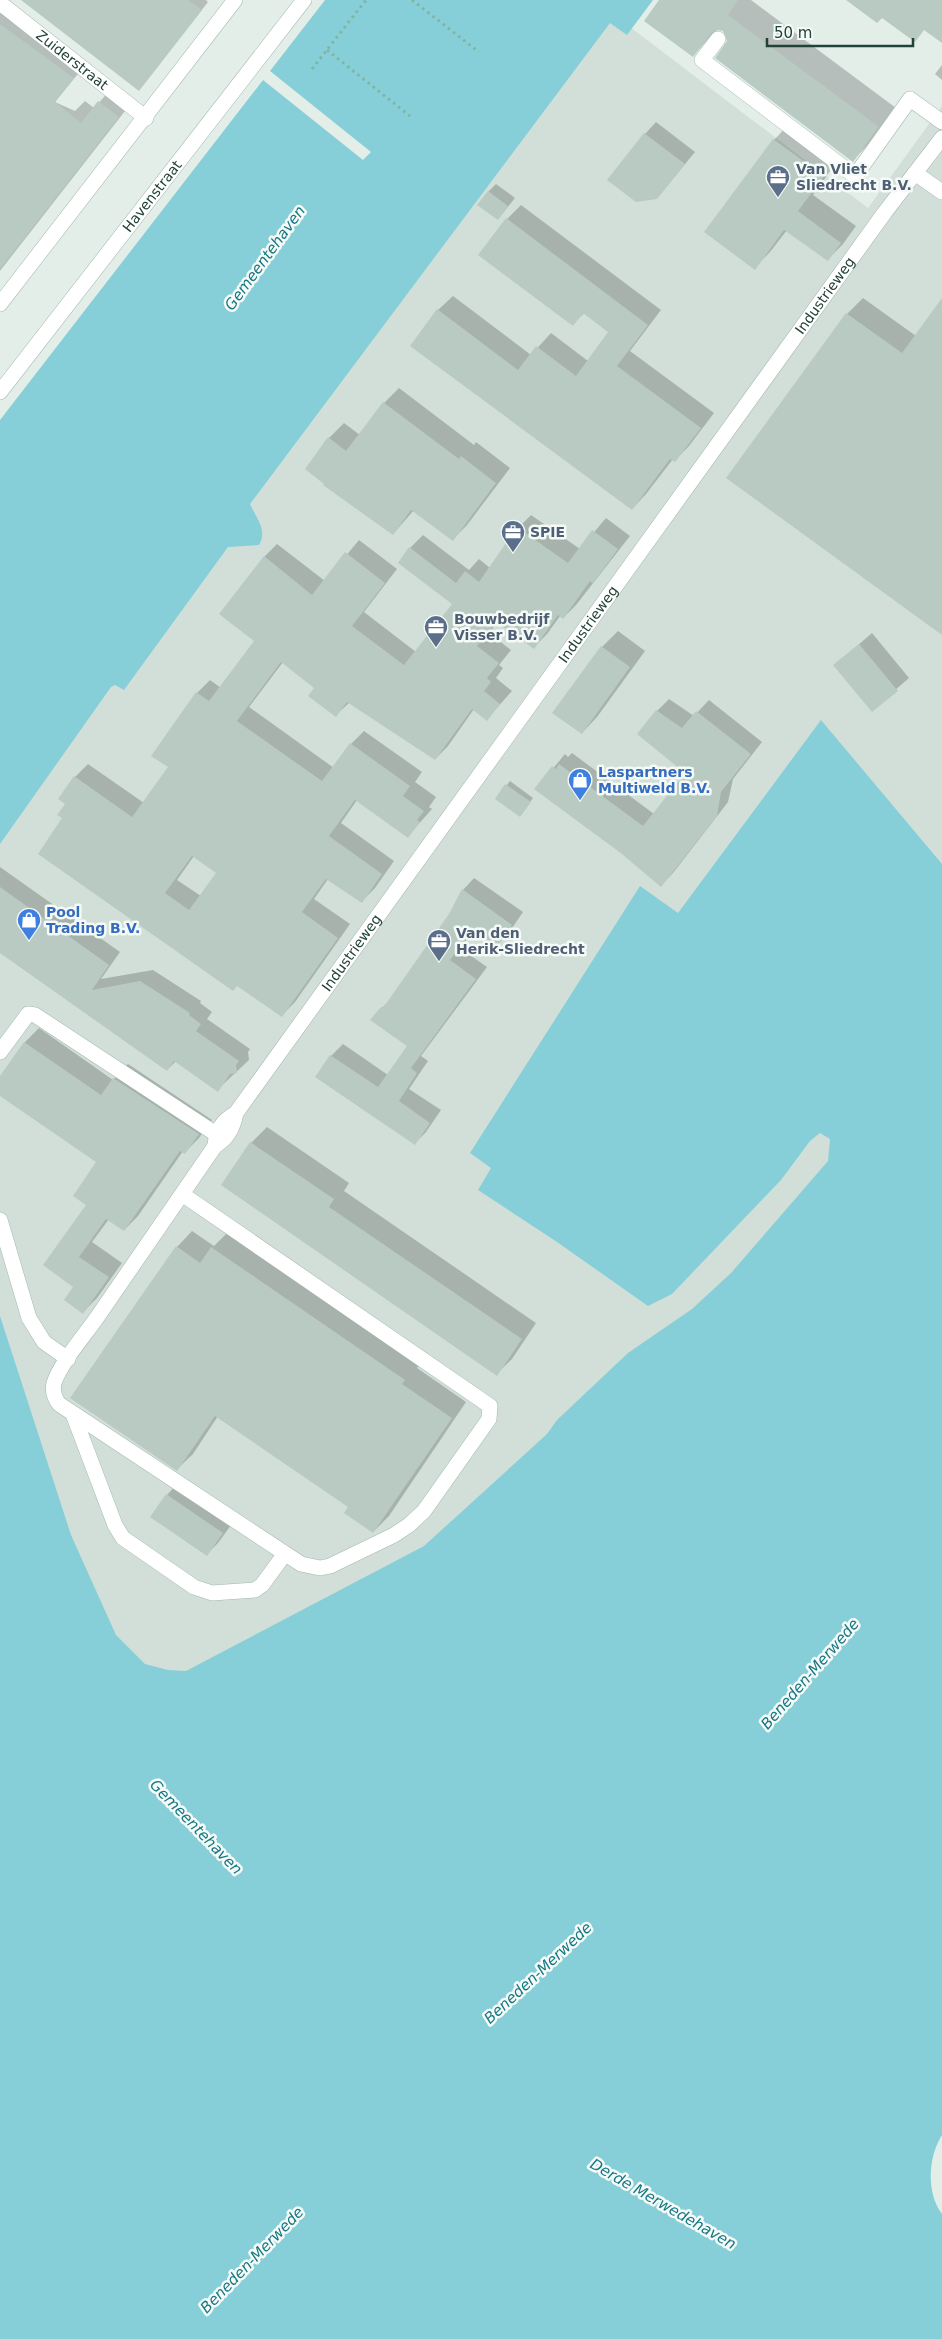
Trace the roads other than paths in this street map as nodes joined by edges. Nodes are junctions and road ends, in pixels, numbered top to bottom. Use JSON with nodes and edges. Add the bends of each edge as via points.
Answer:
{"nodes":[{"id":1,"x":304,"y":0,"type":"edge"},
{"id":2,"x":0,"y":3,"type":"edge"},
{"id":3,"x":228,"y":3,"type":"edge"},
{"id":4,"x":718,"y":39,"type":"dead end"},
{"id":5,"x":146,"y":118,"type":"junction"},
{"id":6,"x":942,"y":122,"type":"edge"},
{"id":7,"x":942,"y":138,"type":"edge"},
{"id":8,"x":915,"y":173,"type":"junction"},
{"id":9,"x":942,"y":192,"type":"edge"},
{"id":10,"x":0,"y":304,"type":"edge"},
{"id":11,"x":0,"y":392,"type":"edge"},
{"id":12,"x":0,"y":1052,"type":"edge"},
{"id":13,"x":215,"y":1140,"type":"junction"},
{"id":14,"x":182,"y":1194,"type":"junction"},
{"id":15,"x":0,"y":1220,"type":"edge"},
{"id":16,"x":68,"y":1359,"type":"junction"},
{"id":17,"x":73,"y":1414,"type":"junction"},
{"id":18,"x":284,"y":1555,"type":"junction"}],
"edges":[{"from":1,"to":11,"type":"street","name":"Havenstraat"},
{"from":2,"to":5,"type":"street","name":"Zuiderstraat"},
{"from":3,"to":5,"type":"street"},
{"from":4,"to":6,"type":"street","via":[[702,60],[855,176],[910,100]]},
{"from":5,"to":10,"type":"street"},
{"from":7,"to":8,"type":"street","name":"Industrieweg"},
{"from":8,"to":9,"type":"street"},
{"from":8,"to":13,"type":"street","name":"Industrieweg","via":[[236,1113],[225,1120]]},
{"from":12,"to":13,"type":"street","via":[[23,1018],[28,1014],[35,1015]]},
{"from":13,"to":14,"type":"street","name":"Industrieweg"},
{"from":14,"to":16,"type":"street","name":"Industrieweg"},
{"from":14,"to":18,"type":"street","via":[[490,1406],[489,1419],[424,1511],[409,1526],[330,1566],[310,1568]]},
{"from":15,"to":16,"type":"street","via":[[29,1318],[44,1342]]},
{"from":16,"to":17,"type":"street","name":"Industrieweg","via":[[56,1378],[53,1392],[59,1404]]},
{"from":17,"to":18,"type":"street"},
{"from":17,"to":18,"type":"street","via":[[115,1525],[123,1538],[194,1587],[212,1593],[255,1590]]}]}
